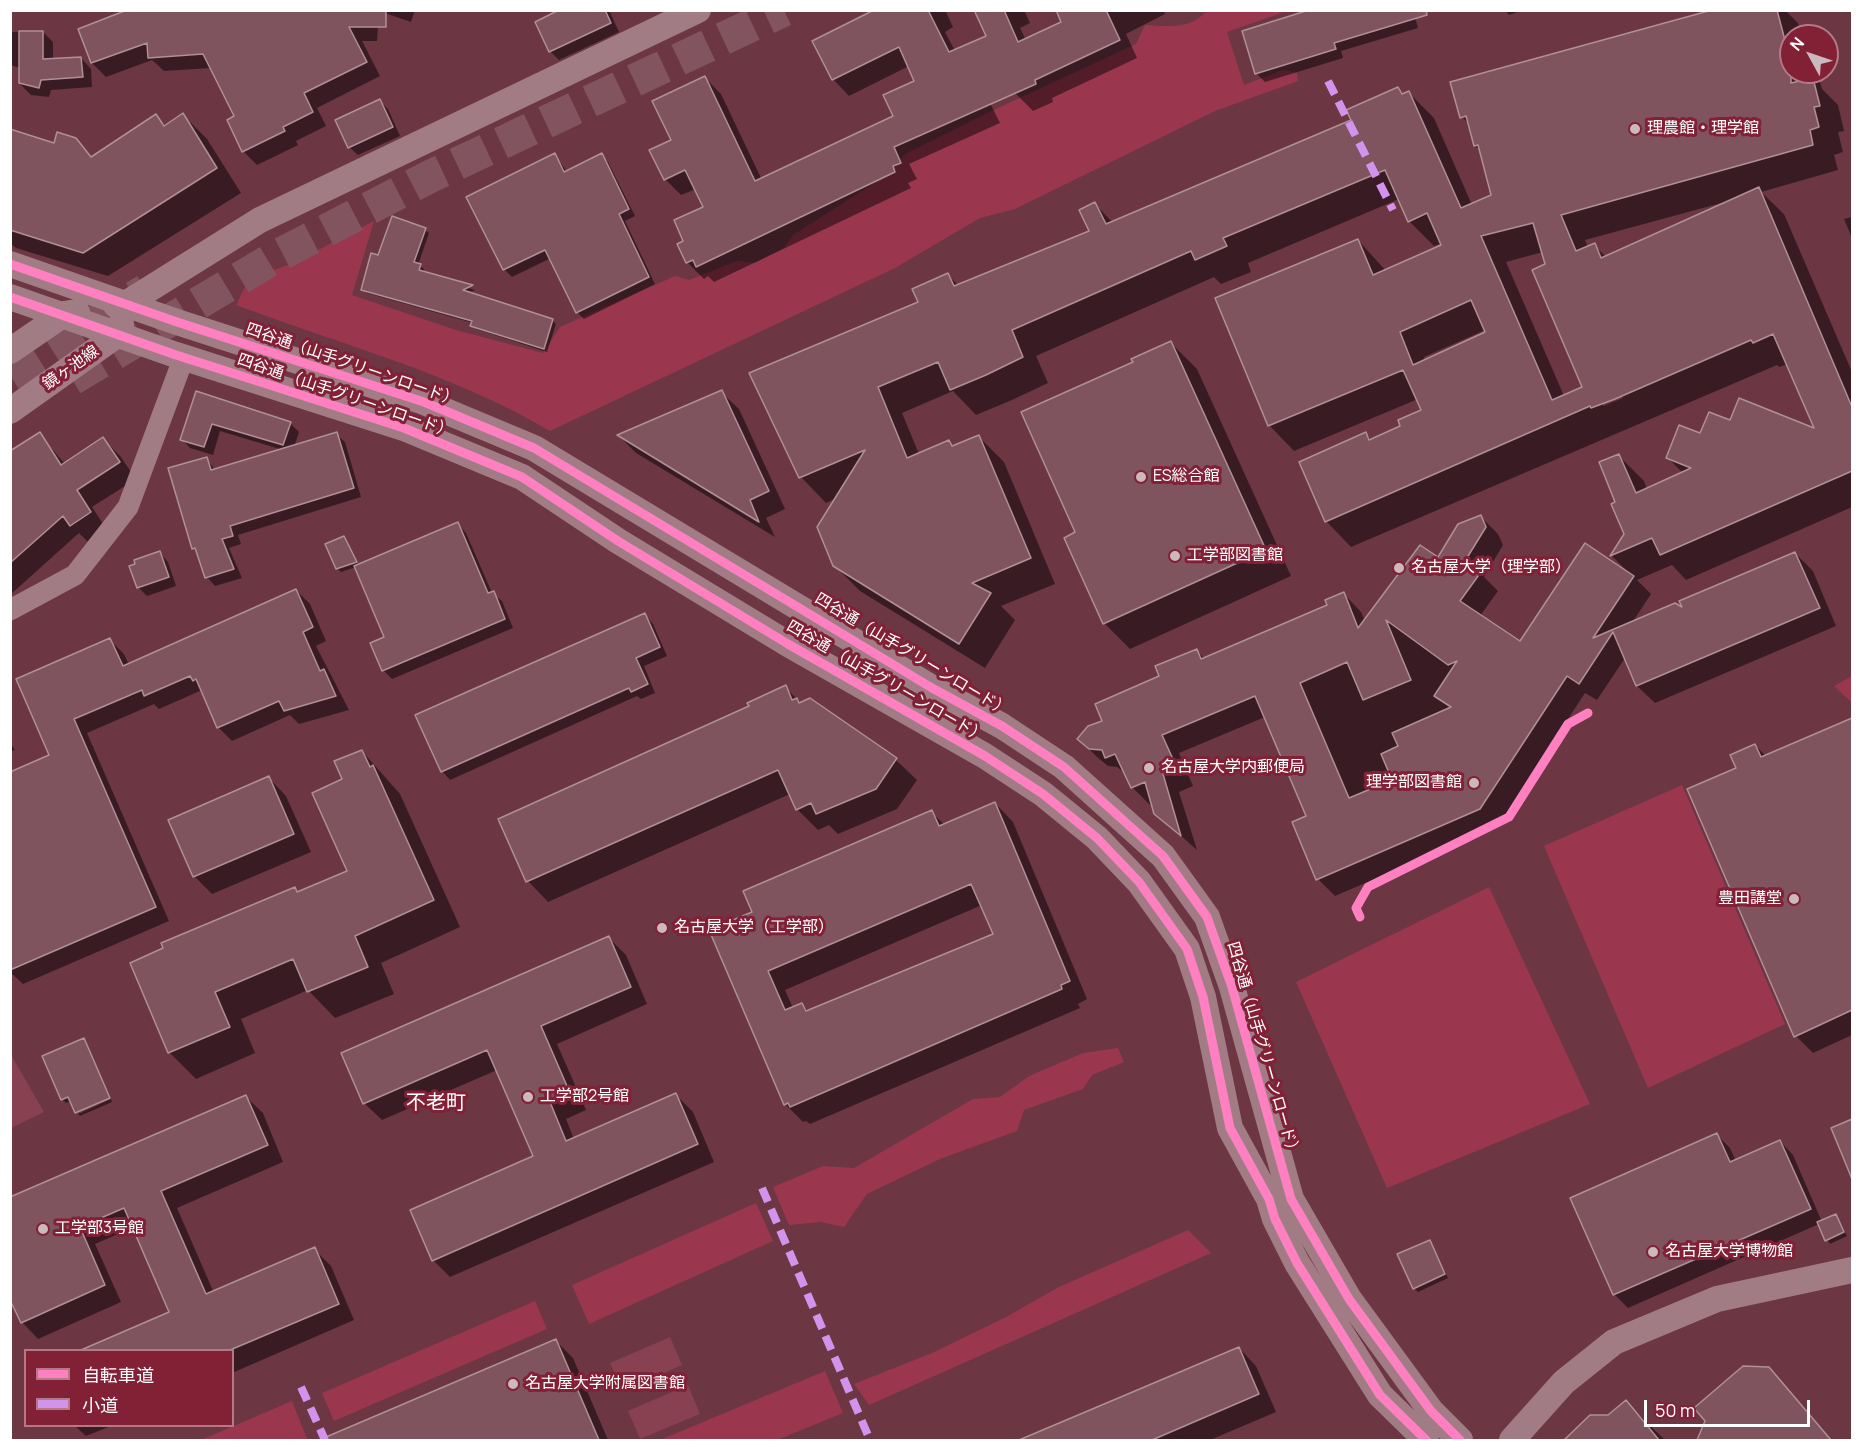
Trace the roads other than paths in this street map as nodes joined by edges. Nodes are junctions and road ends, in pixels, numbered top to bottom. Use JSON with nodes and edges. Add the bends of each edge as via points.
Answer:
{"nodes":[{"id":1,"x":698,"y":10,"type":"edge"},
{"id":2,"x":669,"y":16,"type":"edge"},
{"id":3,"x":10,"y":264,"type":"edge"},
{"id":4,"x":10,"y":297,"type":"edge"},
{"id":5,"x":127,"y":303,"type":"junction"},
{"id":6,"x":64,"y":314,"type":"junction"},
{"id":7,"x":117,"y":335,"type":"junction"},
{"id":8,"x":10,"y":351,"type":"edge"},
{"id":9,"x":184,"y":357,"type":"junction"},
{"id":10,"x":10,"y":411,"type":"edge"},
{"id":11,"x":10,"y":610,"type":"edge"},
{"id":12,"x":1852,"y":1270,"type":"edge"},
{"id":13,"x":1426,"y":1440,"type":"edge"},
{"id":14,"x":1460,"y":1440,"type":"edge"},
{"id":15,"x":1512,"y":1440,"type":"edge"}],
"edges":[{"from":1,"to":2,"type":"street"},
{"from":2,"to":5,"type":"street","via":[[260,220]]},
{"from":3,"to":5,"type":"street","name":"四谷通（山手グリーンロード）"},
{"from":4,"to":6,"type":"street","name":"四谷通 （山手グリーンロード）"},
{"from":5,"to":6,"type":"street"},
{"from":5,"to":7,"type":"street"},
{"from":5,"to":14,"type":"street","name":"四谷通（山手グリーンロード）","via":[[424,402],[534,448],[932,688],[1002,726],[1064,767],[1163,856],[1207,917],[1232,987],[1291,1198],[1356,1309],[1431,1411]]},
{"from":6,"to":7,"type":"street","name":"四谷通 （山手グリーンロード）"},
{"from":6,"to":8,"type":"street"},
{"from":7,"to":9,"type":"street","name":"四谷通 （山手グリーンロード）"},
{"from":7,"to":10,"type":"street","name":"鏡ヶ池線"},
{"from":9,"to":11,"type":"street","via":[[128,507],[75,575]]},
{"from":9,"to":13,"type":"street","name":"四谷通 （山手グリーンロード）","via":[[404,428],[522,477],[618,541],[778,638],[985,756],[1043,794],[1097,838],[1138,882],[1187,948],[1203,997],[1230,1128],[1297,1263],[1380,1395]]},
{"from":12,"to":15,"type":"street","via":[[1717,1299],[1614,1342],[1564,1382]]}]}
